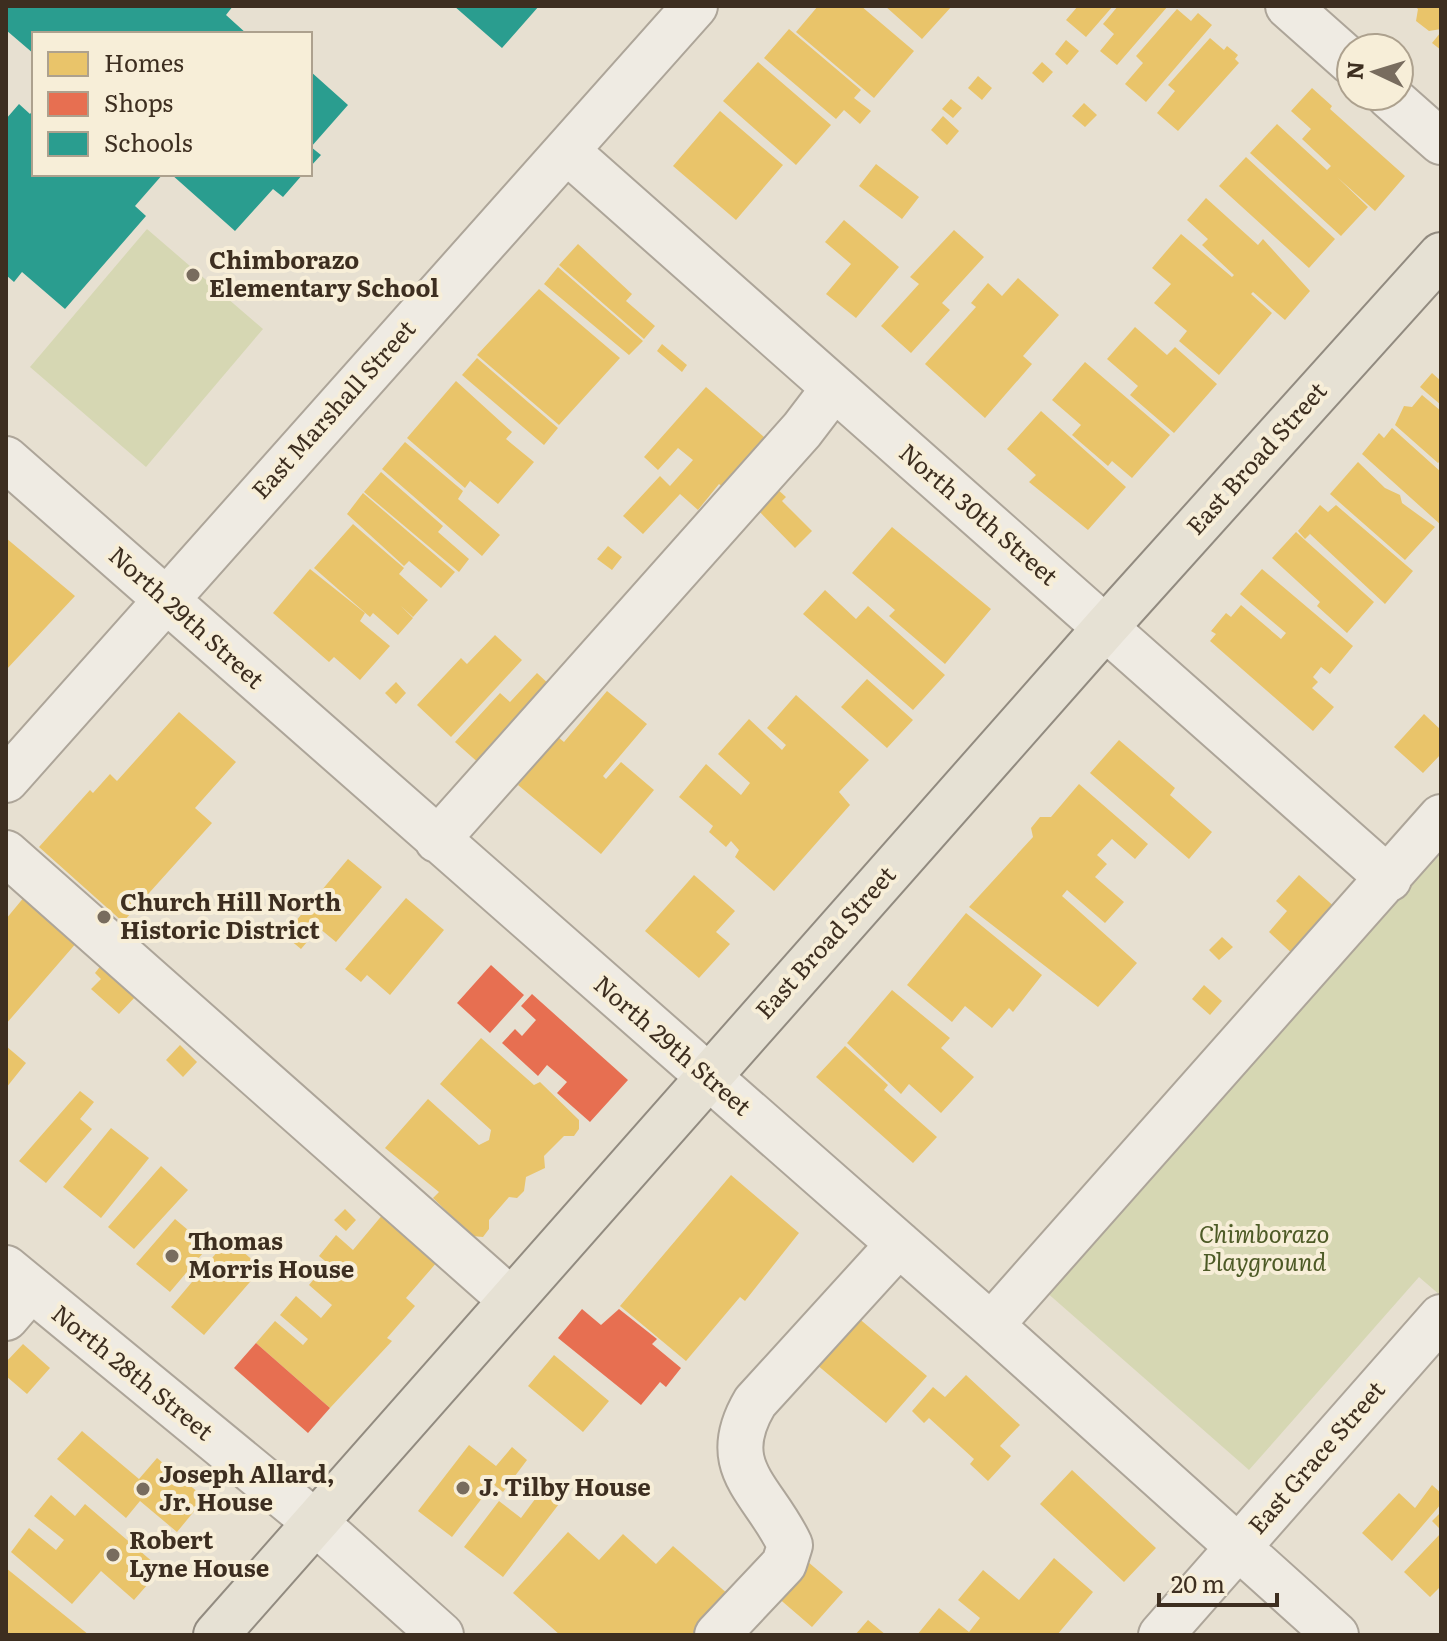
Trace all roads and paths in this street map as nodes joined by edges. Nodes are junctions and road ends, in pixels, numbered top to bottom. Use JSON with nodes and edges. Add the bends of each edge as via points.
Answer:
{"nodes":[{"id":1,"x":695,"y":6,"type":"edge"},
{"id":2,"x":1288,"y":6,"type":"edge"},
{"id":3,"x":1335,"y":48,"type":"edge"},
{"id":4,"x":1407,"y":112,"type":"edge"},
{"id":5,"x":1441,"y":142,"type":"edge"},
{"id":6,"x":568,"y":152,"type":"junction"},
{"id":7,"x":1441,"y":255,"type":"edge"},
{"id":8,"x":834,"y":388,"type":"junction"},
{"id":9,"x":6,"y":459,"type":"edge"},
{"id":10,"x":165,"y":599,"type":"junction"},
{"id":11,"x":1106,"y":627,"type":"junction"},
{"id":12,"x":6,"y":780,"type":"edge"},
{"id":13,"x":1441,"y":817,"type":"edge"},
{"id":14,"x":437,"y":840,"type":"junction"},
{"id":15,"x":6,"y":853,"type":"edge"},
{"id":16,"x":1389,"y":879,"type":"junction"},
{"id":17,"x":708,"y":1077,"type":"junction"},
{"id":18,"x":899,"y":1244,"type":"junction"},
{"id":19,"x":14,"y":1292,"type":"edge"},
{"id":20,"x":511,"y":1300,"type":"junction"},
{"id":21,"x":1441,"y":1317,"type":"edge"},
{"id":22,"x":991,"y":1325,"type":"junction"},
{"id":23,"x":316,"y":1523,"type":"junction"},
{"id":24,"x":1238,"y":1548,"type":"junction"},
{"id":25,"x":216,"y":1635,"type":"edge"},
{"id":26,"x":441,"y":1635,"type":"edge"},
{"id":27,"x":717,"y":1635,"type":"edge"},
{"id":28,"x":1161,"y":1635,"type":"edge"},
{"id":29,"x":1336,"y":1635,"type":"edge"}],
"edges":[{"from":1,"to":6,"type":"street","name":"East Marshall Street"},
{"from":2,"to":3,"type":"street"},
{"from":4,"to":5,"type":"street"},
{"from":6,"to":8,"type":"street","name":"North 30th Street"},
{"from":6,"to":10,"type":"street","name":"East Marshall Street"},
{"from":7,"to":11,"type":"main road","name":"East Broad Street"},
{"from":8,"to":11,"type":"street","name":"North 30th Street"},
{"from":8,"to":14,"type":"street"},
{"from":9,"to":10,"type":"street","name":"North 29th Street"},
{"from":10,"to":12,"type":"street","name":"East Marshall Street"},
{"from":10,"to":14,"type":"street","name":"North 29th Street"},
{"from":11,"to":16,"type":"street","name":"North 30th Street"},
{"from":11,"to":17,"type":"main road","name":"East Broad Street"},
{"from":13,"to":16,"type":"street"},
{"from":14,"to":17,"type":"street","name":"North 29th Street"},
{"from":15,"to":20,"type":"street"},
{"from":16,"to":22,"type":"street"},
{"from":17,"to":18,"type":"street","name":"North 29th Street"},
{"from":17,"to":20,"type":"main road","name":"East Broad Street"},
{"from":18,"to":22,"type":"street","name":"North 29th Street"},
{"from":18,"to":27,"type":"street","via":[[755,1402],[743,1422],[739,1464],[790,1545],[784,1564]]},
{"from":19,"to":23,"type":"street","name":"North 28th Street"},
{"from":20,"to":23,"type":"main road","name":"East Broad Street"},
{"from":21,"to":24,"type":"street","name":"East Grace Street"},
{"from":22,"to":24,"type":"street","name":"North 29th Street"},
{"from":23,"to":25,"type":"main road","name":"East Broad Street"},
{"from":23,"to":26,"type":"street","name":"North 28th Street"},
{"from":24,"to":28,"type":"street","name":"East Grace Street"},
{"from":24,"to":29,"type":"street","name":"North 29th Street"}]}
